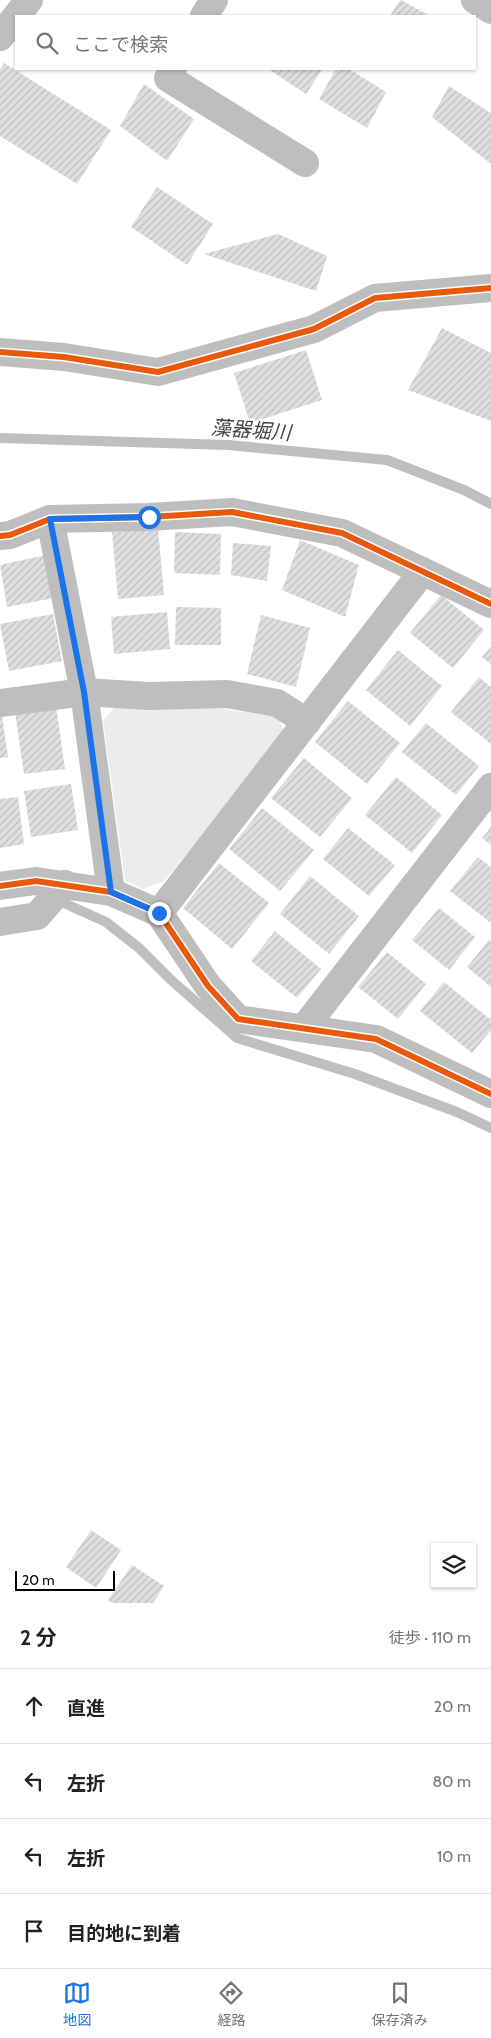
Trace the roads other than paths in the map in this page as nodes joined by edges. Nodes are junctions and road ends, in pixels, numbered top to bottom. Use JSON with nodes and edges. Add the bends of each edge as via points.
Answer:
{"nodes":[{"id":1,"x":29,"y":0,"type":"edge"},
{"id":2,"x":214,"y":0,"type":"edge"},
{"id":3,"x":475,"y":0,"type":"edge"},
{"id":4,"x":491,"y":10,"type":"edge"},
{"id":5,"x":17,"y":15,"type":"edge"},
{"id":6,"x":205,"y":15,"type":"edge"},
{"id":7,"x":15,"y":18,"type":"edge"},
{"id":8,"x":0,"y":37,"type":"edge"},
{"id":9,"x":173,"y":70,"type":"edge"},
{"id":10,"x":305,"y":163,"type":"dead end"},
{"id":11,"x":491,"y":288,"type":"edge"},
{"id":12,"x":0,"y":352,"type":"edge"},
{"id":13,"x":50,"y":519,"type":"junction"},
{"id":14,"x":0,"y":536,"type":"edge"},
{"id":15,"x":423,"y":572,"type":"junction"},
{"id":16,"x":491,"y":604,"type":"edge"},
{"id":17,"x":84,"y":692,"type":"junction"},
{"id":18,"x":0,"y":703,"type":"edge"},
{"id":19,"x":307,"y":722,"type":"junction"},
{"id":20,"x":491,"y":787,"type":"edge"},
{"id":21,"x":65,"y":884,"type":"junction"},
{"id":22,"x":0,"y":886,"type":"edge"},
{"id":23,"x":111,"y":892,"type":"junction"},
{"id":24,"x":159,"y":913,"type":"junction"},
{"id":25,"x":0,"y":922,"type":"edge"},
{"id":26,"x":304,"y":1028,"type":"junction"},
{"id":27,"x":489,"y":1089,"type":"edge"}],
"edges":[{"from":1,"to":5,"type":"street"},
{"from":2,"to":6,"type":"street"},
{"from":3,"to":4,"type":"street"},
{"from":7,"to":8,"type":"street"},
{"from":9,"to":10,"type":"street","via":[[168,78]]},
{"from":11,"to":12,"type":"street","via":[[375,298],[314,329],[158,372],[64,357]]},
{"from":13,"to":14,"type":"street"},
{"from":13,"to":15,"type":"street","via":[[232,512],[342,533]]},
{"from":13,"to":17,"type":"street"},
{"from":15,"to":16,"type":"street"},
{"from":15,"to":19,"type":"street"},
{"from":17,"to":18,"type":"street"},
{"from":17,"to":19,"type":"street","via":[[149,696],[227,694],[277,703]]},
{"from":17,"to":23,"type":"street"},
{"from":19,"to":24,"type":"street"},
{"from":20,"to":26,"type":"street"},
{"from":21,"to":22,"type":"street","via":[[36,881]]},
{"from":21,"to":23,"type":"street"},
{"from":21,"to":25,"type":"street","via":[[37,916]]},
{"from":23,"to":24,"type":"street"},
{"from":24,"to":26,"type":"street","via":[[208,986],[238,1019]]},
{"from":26,"to":27,"type":"street","via":[[376,1039]]}]}
